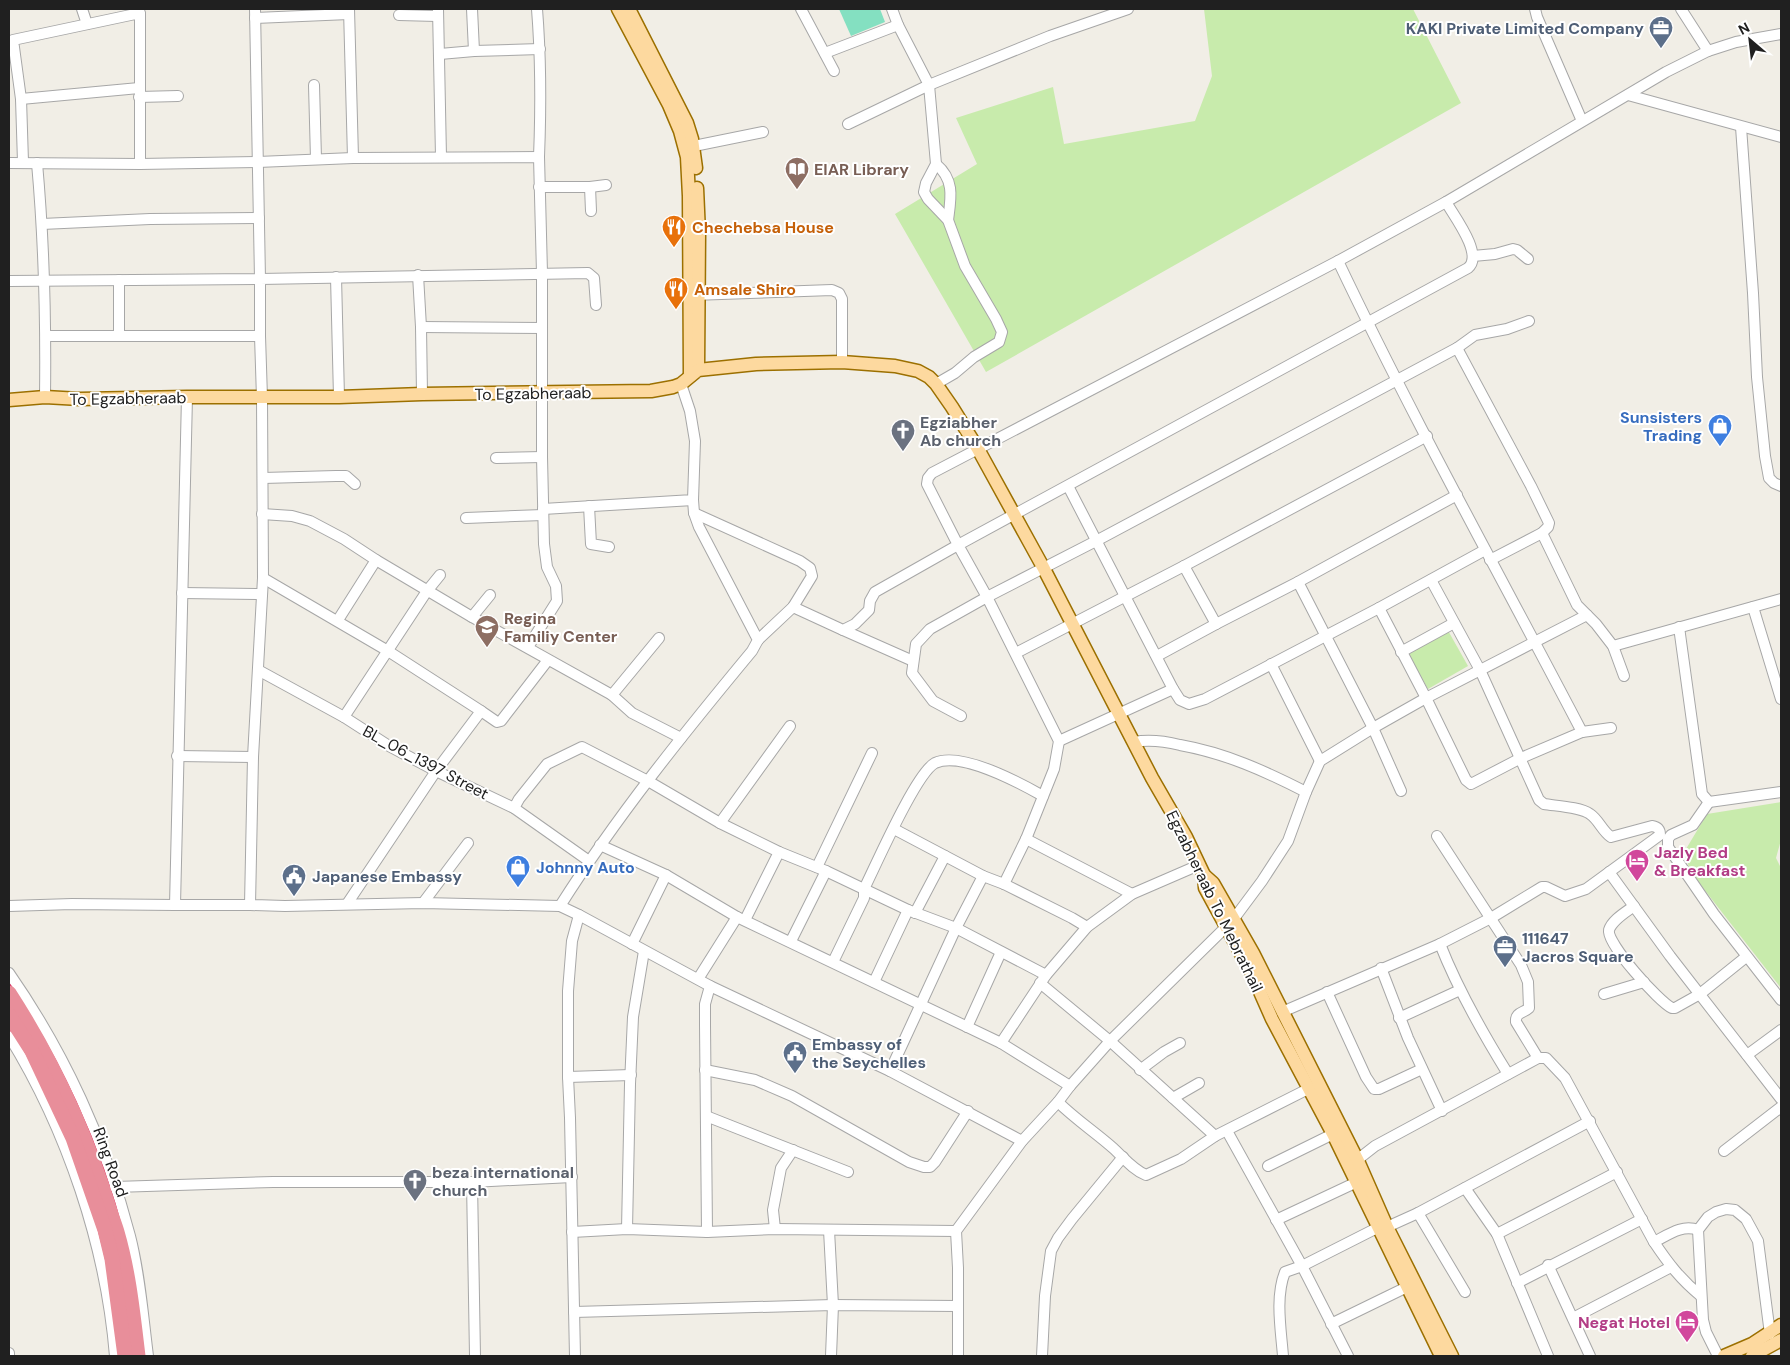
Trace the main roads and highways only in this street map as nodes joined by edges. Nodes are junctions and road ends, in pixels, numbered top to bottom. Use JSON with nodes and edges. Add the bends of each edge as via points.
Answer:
{"nodes":[{"id":1,"x":618,"y":9,"type":"edge"},
{"id":2,"x":629,"y":16,"type":"edge"},
{"id":3,"x":694,"y":295,"type":"junction"},
{"id":4,"x":690,"y":377,"type":"junction"},
{"id":5,"x":9,"y":400,"type":"edge"},
{"id":6,"x":993,"y":477,"type":"joint"},
{"id":7,"x":1230,"y":924,"type":"junction"},
{"id":8,"x":9,"y":993,"type":"edge"},
{"id":9,"x":9,"y":1015,"type":"edge"},
{"id":10,"x":1353,"y":1164,"type":"junction"},
{"id":11,"x":1383,"y":1227,"type":"junction"},
{"id":12,"x":1781,"y":1324,"type":"edge"},
{"id":13,"x":1776,"y":1337,"type":"edge"},
{"id":14,"x":125,"y":1356,"type":"edge"},
{"id":15,"x":138,"y":1356,"type":"edge"},
{"id":16,"x":1441,"y":1356,"type":"edge"},
{"id":17,"x":1452,"y":1356,"type":"edge"},
{"id":18,"x":1724,"y":1356,"type":"edge"},
{"id":19,"x":1752,"y":1356,"type":"edge"}],
"edges":[{"from":1,"to":2,"type":"main road"},
{"from":2,"to":3,"type":"main road","via":[[684,143]]},
{"from":2,"to":3,"type":"main road","via":[[687,124],[694,146],[699,234]]},
{"from":3,"to":4,"type":"main road"},
{"from":4,"to":5,"type":"main road","name":"To Egzabheraab","via":[[673,387],[651,391]]},
{"from":4,"to":6,"type":"main road","name":"To Egzabheraab","via":[[756,364],[842,362],[909,368],[936,384]]},
{"from":6,"to":7,"type":"main road","name":"Egzabheraab To Mebrathail","via":[[1202,870],[1213,883]]},
{"from":7,"to":10,"type":"main road","name":"Egzabheraab To Mebrathail","via":[[1333,1134]]},
{"from":7,"to":10,"type":"main road","via":[[1253,953]]},
{"from":8,"to":15,"type":"highway","name":"Ring Road","via":[[73,1108],[104,1190],[128,1280]]},
{"from":9,"to":14,"type":"highway","name":"Ring Road","via":[[32,1051],[69,1129],[106,1230]]},
{"from":10,"to":11,"type":"main road"},
{"from":10,"to":11,"type":"main road","name":"Egzabheraab To Mebrathail","via":[[1357,1182]]},
{"from":11,"to":16,"type":"main road","name":"Egzabheraab To Mebrathail","via":[[1407,1287]]},
{"from":11,"to":17,"type":"main road"},
{"from":12,"to":13,"type":"main road"},
{"from":13,"to":18,"type":"main road"},
{"from":13,"to":19,"type":"main road"}]}
